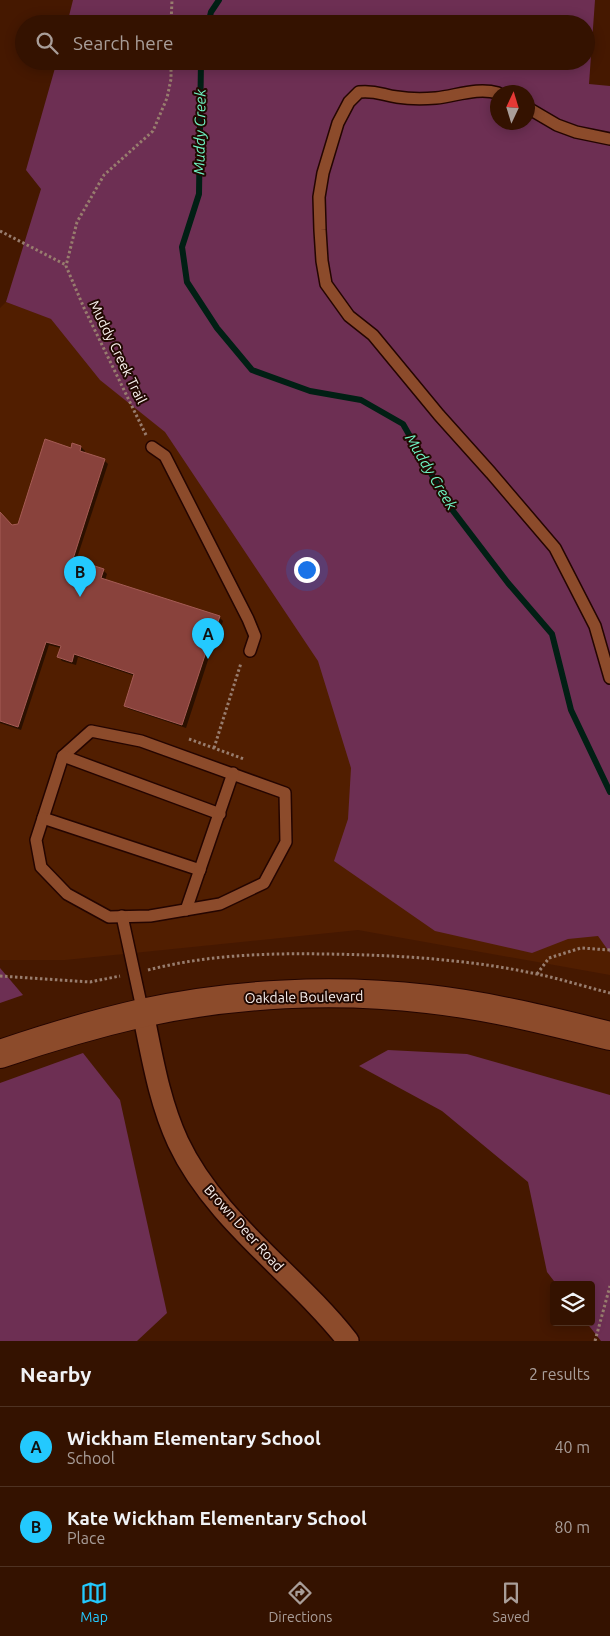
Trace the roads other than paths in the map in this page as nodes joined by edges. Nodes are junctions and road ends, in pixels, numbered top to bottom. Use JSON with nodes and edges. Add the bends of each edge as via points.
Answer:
{"nodes":[{"id":1,"x":490,"y":91,"type":"edge"},
{"id":2,"x":535,"y":112,"type":"edge"},
{"id":3,"x":610,"y":139,"type":"edge"},
{"id":4,"x":152,"y":447,"type":"road end"},
{"id":5,"x":247,"y":654,"type":"road end"},
{"id":6,"x":610,"y":678,"type":"edge"},
{"id":7,"x":62,"y":756,"type":"junction"},
{"id":8,"x":233,"y":773,"type":"junction"},
{"id":9,"x":220,"y":814,"type":"junction"},
{"id":10,"x":43,"y":818,"type":"junction"},
{"id":11,"x":200,"y":870,"type":"junction"},
{"id":12,"x":186,"y":910,"type":"junction"},
{"id":13,"x":122,"y":916,"type":"junction"},
{"id":14,"x":143,"y":1013,"type":"junction"},
{"id":15,"x":610,"y":1036,"type":"edge"},
{"id":16,"x":0,"y":1054,"type":"edge"},
{"id":17,"x":348,"y":1341,"type":"edge"}],
"edges":[{"from":1,"to":6,"type":"lane","via":[[417,98],[368,91],[359,92],[349,102],[338,123],[319,197],[326,284],[349,316],[373,335],[438,415],[555,548],[595,626]]},
{"from":2,"to":3,"type":"lane","via":[[576,132]]},
{"from":4,"to":5,"type":"lane","via":[[165,456],[248,619],[255,636]]},
{"from":7,"to":8,"type":"lane","via":[[91,731],[141,741]]},
{"from":7,"to":9,"type":"lane"},
{"from":7,"to":10,"type":"lane"},
{"from":8,"to":9,"type":"lane"},
{"from":8,"to":12,"type":"lane","via":[[285,793],[286,842],[264,883],[220,904]]},
{"from":9,"to":11,"type":"lane"},
{"from":10,"to":11,"type":"lane"},
{"from":10,"to":13,"type":"lane","via":[[36,840],[41,867],[68,894],[110,917]]},
{"from":11,"to":12,"type":"lane"},
{"from":12,"to":13,"type":"lane","via":[[150,916]]},
{"from":13,"to":14,"type":"lane"},
{"from":14,"to":15,"type":"main road","name":"Oakdale Boulevard","via":[[237,998],[300,994],[364,995],[490,1008]]},
{"from":14,"to":16,"type":"main road","name":"Oakdale Boulevard"},
{"from":14,"to":17,"type":"street","name":"Brown Deer Road","via":[[164,1107],[195,1174],[217,1203]]}]}
